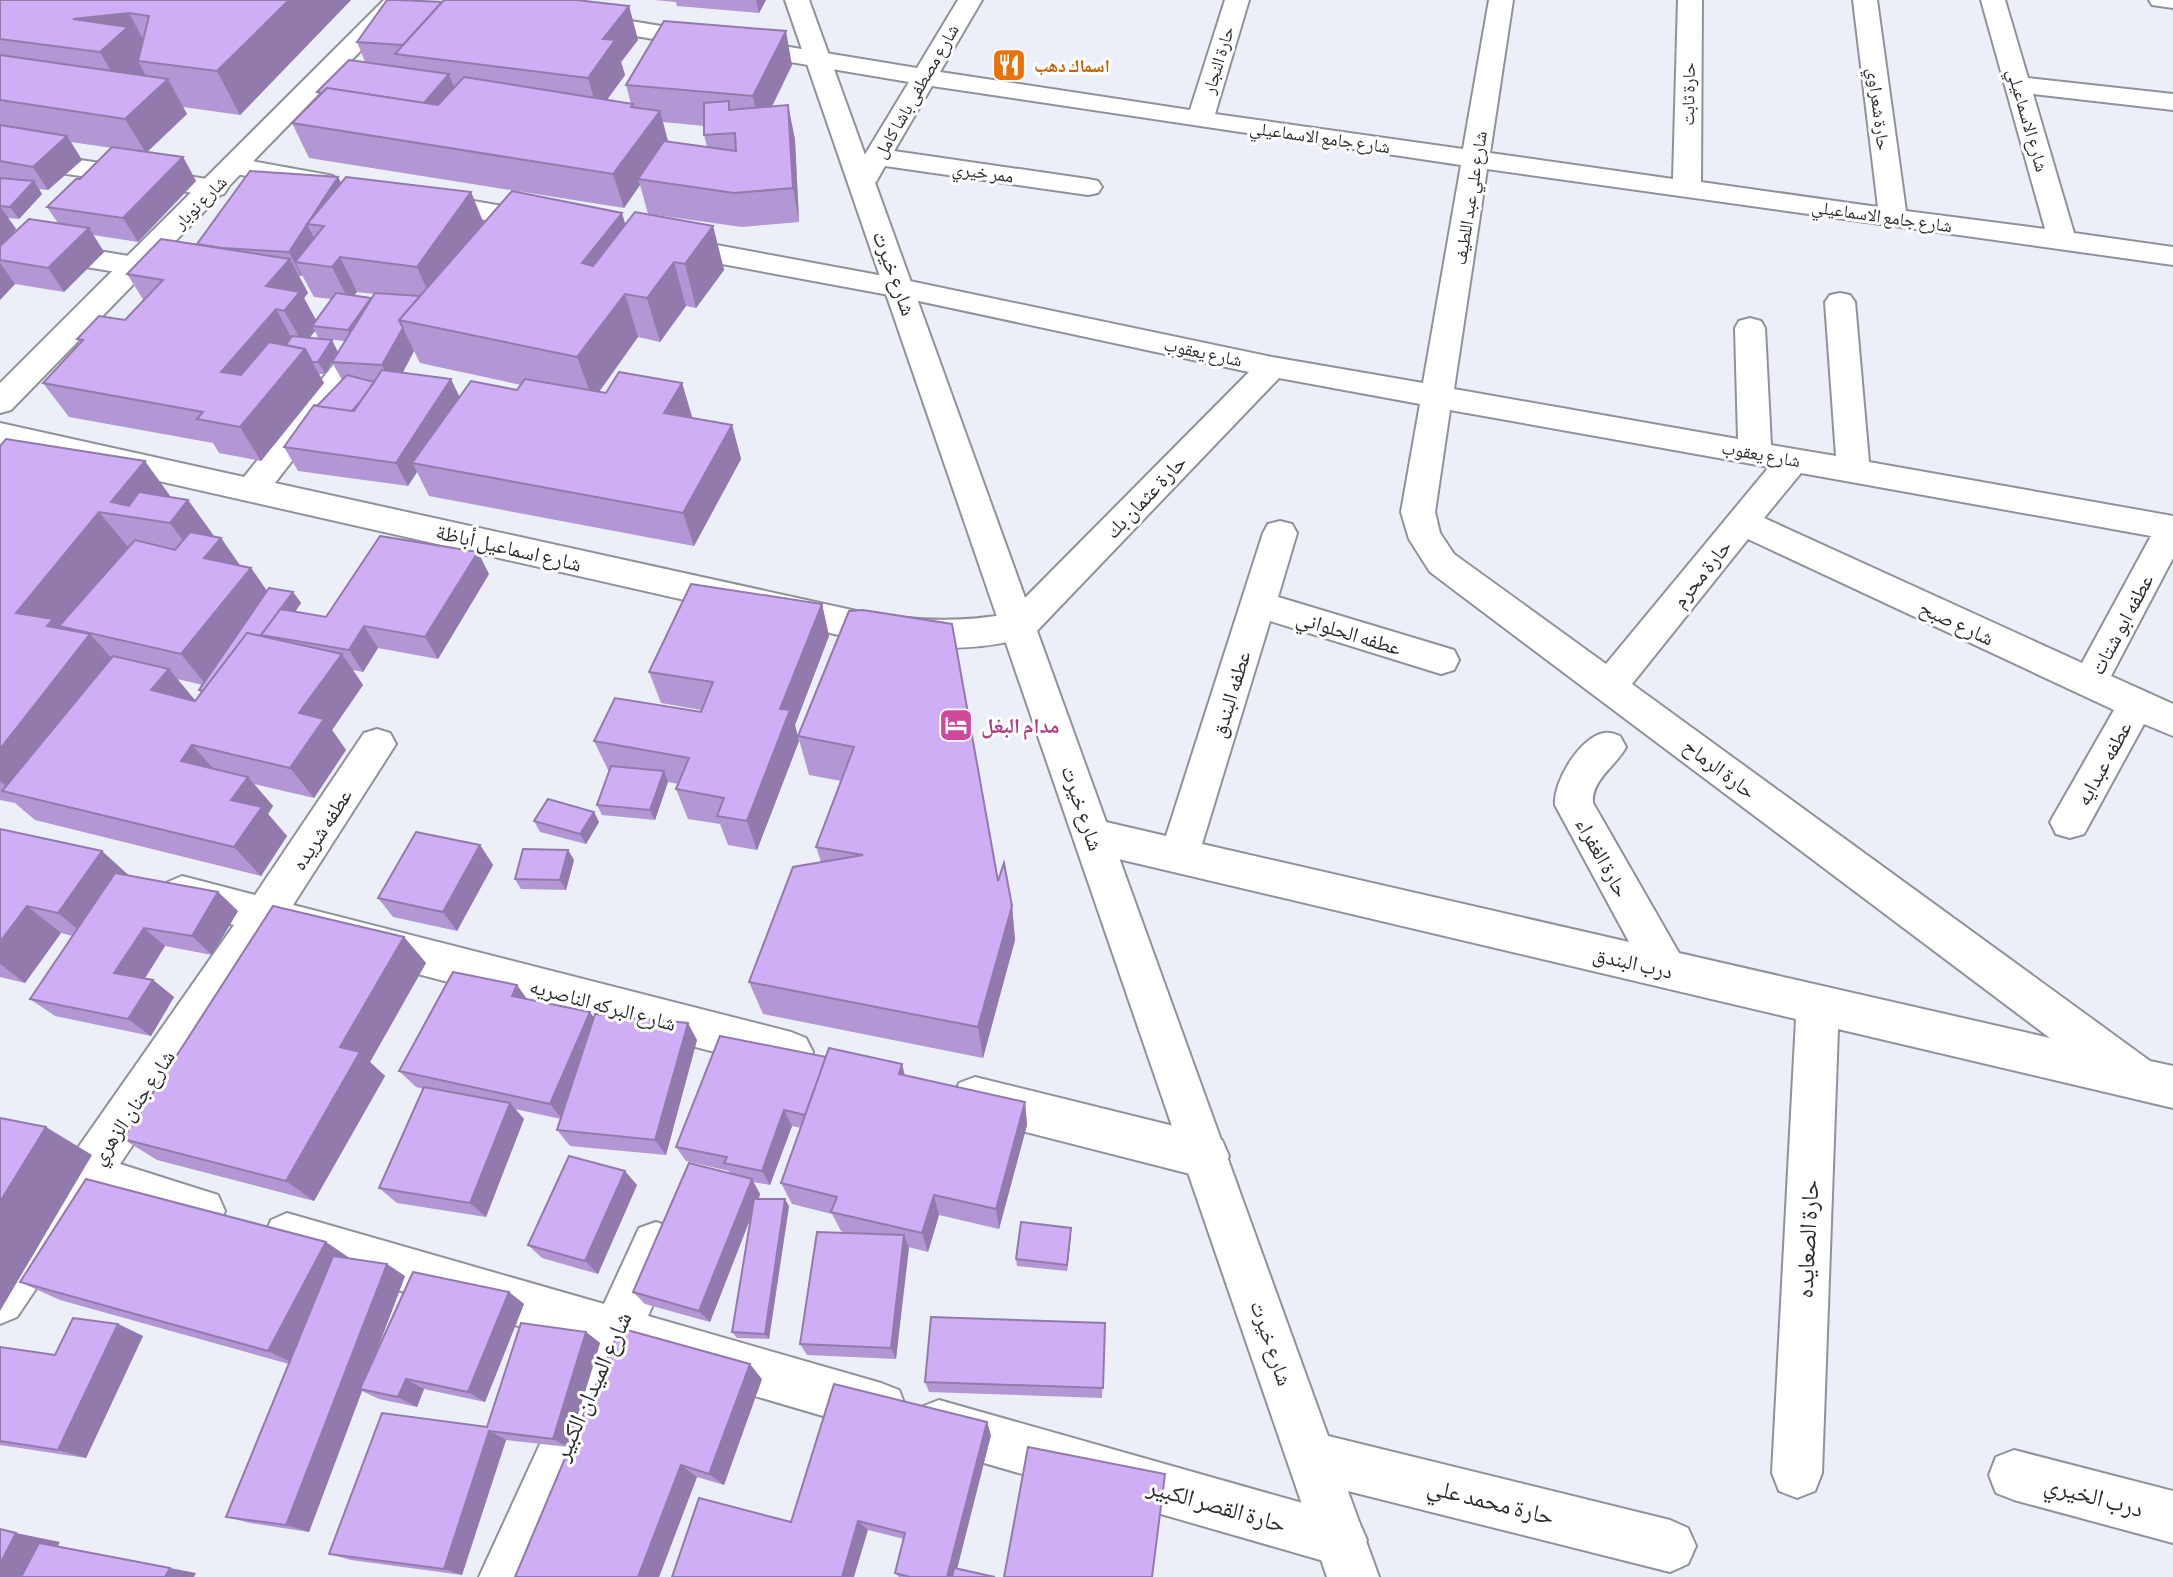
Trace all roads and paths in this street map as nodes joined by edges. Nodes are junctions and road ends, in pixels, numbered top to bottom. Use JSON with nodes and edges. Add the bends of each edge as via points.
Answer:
{"nodes":[{"id":1,"x":398,"y":0,"type":"edge"},
{"id":2,"x":797,"y":0,"type":"edge"},
{"id":3,"x":970,"y":0,"type":"edge"},
{"id":4,"x":1237,"y":0,"type":"edge"},
{"id":5,"x":1501,"y":0,"type":"edge"},
{"id":6,"x":1690,"y":0,"type":"edge"},
{"id":7,"x":1865,"y":0,"type":"edge"},
{"id":8,"x":1993,"y":0,"type":"edge"},
{"id":9,"x":2161,"y":0,"type":"edge"},
{"id":10,"x":2173,"y":1,"type":"edge"},
{"id":11,"x":551,"y":14,"type":"edge"},
{"id":12,"x":821,"y":62,"type":"junction"},
{"id":13,"x":923,"y":79,"type":"junction"},
{"id":14,"x":2017,"y":83,"type":"junction"},
{"id":15,"x":2173,"y":102,"type":"edge"},
{"id":16,"x":1200,"y":120,"type":"junction"},
{"id":17,"x":0,"y":156,"type":"edge"},
{"id":18,"x":1476,"y":159,"type":"junction"},
{"id":19,"x":236,"y":166,"type":"junction"},
{"id":20,"x":870,"y":169,"type":"junction"},
{"id":21,"x":1088,"y":187,"type":"dead end"},
{"id":22,"x":214,"y":188,"type":"junction"},
{"id":23,"x":1687,"y":188,"type":"junction"},
{"id":24,"x":339,"y":196,"type":"edge"},
{"id":25,"x":401,"y":196,"type":"edge"},
{"id":26,"x":1893,"y":217,"type":"junction"},
{"id":27,"x":576,"y":229,"type":"edge"},
{"id":28,"x":644,"y":241,"type":"edge"},
{"id":29,"x":2062,"y":241,"type":"junction"},
{"id":30,"x":0,"y":244,"type":"edge"},
{"id":31,"x":2173,"y":256,"type":"edge"},
{"id":32,"x":135,"y":266,"type":"junction"},
{"id":33,"x":900,"y":288,"type":"junction"},
{"id":34,"x":1840,"y":302,"type":"dead end"},
{"id":35,"x":388,"y":317,"type":"edge"},
{"id":36,"x":1750,"y":328,"type":"dead end"},
{"id":37,"x":1272,"y":367,"type":"junction"},
{"id":38,"x":1438,"y":396,"type":"junction"},
{"id":39,"x":0,"y":402,"type":"edge"},
{"id":40,"x":0,"y":434,"type":"edge"},
{"id":41,"x":1755,"y":453,"type":"junction"},
{"id":42,"x":1793,"y":460,"type":"junction"},
{"id":43,"x":1853,"y":471,"type":"junction"},
{"id":44,"x":252,"y":489,"type":"junction"},
{"id":45,"x":1742,"y":522,"type":"junction"},
{"id":46,"x":2173,"y":528,"type":"edge"},
{"id":47,"x":1280,"y":533,"type":"dead end"},
{"id":48,"x":1258,"y":604,"type":"junction"},
{"id":49,"x":1019,"y":625,"type":"junction"},
{"id":50,"x":1441,"y":660,"type":"dead end"},
{"id":51,"x":2090,"y":683,"type":"junction"},
{"id":52,"x":1609,"y":687,"type":"junction"},
{"id":53,"x":2136,"y":704,"type":"junction"},
{"id":54,"x":2173,"y":721,"type":"edge"},
{"id":55,"x":377,"y":744,"type":"dead end"},
{"id":56,"x":1607,"y":747,"type":"dead end"},
{"id":57,"x":2070,"y":822,"type":"dead end"},
{"id":58,"x":1093,"y":836,"type":"junction"},
{"id":59,"x":1179,"y":856,"type":"junction"},
{"id":60,"x":145,"y":884,"type":"edge"},
{"id":61,"x":264,"y":915,"type":"junction"},
{"id":62,"x":1666,"y":970,"type":"junction"},
{"id":63,"x":1818,"y":1006,"type":"junction"},
{"id":64,"x":829,"y":1062,"type":"edge"},
{"id":65,"x":2155,"y":1082,"type":"edge"},
{"id":66,"x":937,"y":1089,"type":"edge"},
{"id":67,"x":1206,"y":1156,"type":"junction"},
{"id":68,"x":85,"y":1177,"type":"junction"},
{"id":69,"x":674,"y":1206,"type":"edge"},
{"id":70,"x":0,"y":1300,"type":"edge"},
{"id":71,"x":617,"y":1332,"type":"junction"},
{"id":72,"x":1312,"y":1457,"type":"junction"},
{"id":73,"x":1797,"y":1473,"type":"dead end"},
{"id":74,"x":2014,"y":1475,"type":"dead end"},
{"id":75,"x":2173,"y":1517,"type":"edge"},
{"id":76,"x":1670,"y":1546,"type":"dead end"},
{"id":77,"x":1347,"y":1559,"type":"edge"},
{"id":78,"x":505,"y":1577,"type":"edge"}],
"edges":[{"from":1,"to":19,"type":"street","name":"شارع نوبار"},
{"from":2,"to":12,"type":"street","name":"شارع خيرت"},
{"from":3,"to":13,"type":"street","name":"شارع مصطفى باشا كامل"},
{"from":4,"to":16,"type":"street","name":"حارة النجار"},
{"from":5,"to":18,"type":"street","name":"شارع علي عبد اللطيف"},
{"from":6,"to":23,"type":"street","name":"حارة ثابت"},
{"from":7,"to":26,"type":"street","name":"حارة شعراوي"},
{"from":8,"to":14,"type":"street","name":"شارع الاسماعيلي"},
{"from":9,"to":10,"type":"street"},
{"from":11,"to":12,"type":"street","name":"شارع جامع الاسماعيلي"},
{"from":12,"to":13,"type":"street","name":"شارع جامع الاسماعيلي"},
{"from":12,"to":20,"type":"street","name":"شارع خيرت"},
{"from":13,"to":16,"type":"street","name":"شارع جامع الاسماعيلي"},
{"from":13,"to":20,"type":"street","name":"شارع مصطفى باشا كامل"},
{"from":14,"to":15,"type":"street"},
{"from":14,"to":29,"type":"street","name":"شارع الاسماعيلي"},
{"from":16,"to":18,"type":"street","name":"شارع جامع الاسماعيلي"},
{"from":17,"to":22,"type":"street"},
{"from":18,"to":23,"type":"street","name":"شارع جامع الاسماعيلي"},
{"from":18,"to":38,"type":"street","name":"شارع علي عبد اللطيف"},
{"from":19,"to":22,"type":"street","name":"شارع نوبار"},
{"from":19,"to":24,"type":"street"},
{"from":20,"to":21,"type":"street","name":"ممر خيري"},
{"from":20,"to":33,"type":"street","name":"شارع خيرت"},
{"from":22,"to":32,"type":"street","name":"شارع نوبار"},
{"from":23,"to":26,"type":"street","name":"شارع جامع الاسماعيلي"},
{"from":25,"to":27,"type":"street"},
{"from":26,"to":29,"type":"street","name":"شارع جامع الاسماعيلي"},
{"from":28,"to":33,"type":"street","name":"شارع يعقوب"},
{"from":29,"to":31,"type":"street","name":"شارع جامع الاسماعيلي"},
{"from":30,"to":32,"type":"street"},
{"from":32,"to":39,"type":"street","name":"شارع نوبار"},
{"from":33,"to":37,"type":"street","name":"شارع يعقوب"},
{"from":33,"to":49,"type":"street","name":"شارع خيرت"},
{"from":34,"to":43,"type":"street"},
{"from":35,"to":44,"type":"street"},
{"from":36,"to":41,"type":"street"},
{"from":37,"to":38,"type":"street","name":"شارع يعقوب"},
{"from":37,"to":49,"type":"street","name":"حارة عثمان بك"},
{"from":38,"to":41,"type":"street","name":"شارع يعقوب"},
{"from":38,"to":52,"type":"street","name":"حارة الرماح","via":[[1418,512],[1419,528],[1428,544],[1442,563]]},
{"from":40,"to":44,"type":"street","name":"شارع اسماعيل أباظة"},
{"from":41,"to":42,"type":"street","name":"شارع يعقوب"},
{"from":42,"to":43,"type":"street","name":"شارع يعقوب"},
{"from":42,"to":45,"type":"street","name":"حارة محرم"},
{"from":43,"to":46,"type":"street","name":"شارع يعقوب"},
{"from":44,"to":49,"type":"street","name":"شارع اسماعيل أباظة","via":[[899,634],[980,634]]},
{"from":45,"to":51,"type":"street","name":"شارع صبح"},
{"from":45,"to":52,"type":"street","name":"حارة محرم"},
{"from":46,"to":51,"type":"street","name":"عطفه ابو شتات"},
{"from":47,"to":48,"type":"street","name":"عطفه البندق"},
{"from":48,"to":50,"type":"street","name":"عطفه الحلواني"},
{"from":48,"to":59,"type":"street","name":"عطفه البندق"},
{"from":49,"to":58,"type":"street","name":"شارع خيرت"},
{"from":51,"to":53,"type":"street","name":"شارع صبح"},
{"from":52,"to":65,"type":"street","name":"حارة الرماح"},
{"from":53,"to":54,"type":"street","name":"شارع صبح"},
{"from":53,"to":57,"type":"street","name":"عطفه عبدايه"},
{"from":55,"to":61,"type":"street","name":"عطفه شريده"},
{"from":56,"to":62,"type":"street","name":"حارة الغفراء","via":[[1576,784],[1572,798]]},
{"from":58,"to":59,"type":"street","name":"درب البندق"},
{"from":58,"to":67,"type":"street","name":"شارع خيرت"},
{"from":59,"to":62,"type":"street","name":"درب البندق"},
{"from":60,"to":61,"type":"street","name":"شارع البركه الناصريه"},
{"from":61,"to":64,"type":"street","name":"شارع البركه الناصريه","via":[[740,1061]]},
{"from":61,"to":68,"type":"street","name":"شارع جنان الزهري"},
{"from":62,"to":63,"type":"street","name":"درب البندق"},
{"from":63,"to":65,"type":"street","name":"درب البندق"},
{"from":63,"to":73,"type":"street","name":"حارة الصعايده"},
{"from":66,"to":67,"type":"street"},
{"from":67,"to":72,"type":"street","name":"شارع خيرت"},
{"from":68,"to":70,"type":"street","name":"شارع جنان الزهري"},
{"from":68,"to":71,"type":"street","name":"حارة القصر الكبير"},
{"from":69,"to":71,"type":"street","name":"شارع الميدان الكبير"},
{"from":71,"to":77,"type":"street","name":"حارة القصر الكبير"},
{"from":71,"to":78,"type":"street","name":"شارع الميدان الكبير"},
{"from":72,"to":76,"type":"street","name":"حارة محمد علي"},
{"from":72,"to":77,"type":"street","name":"شارع خيرت"},
{"from":74,"to":75,"type":"street","name":"درب الخيري"}]}
